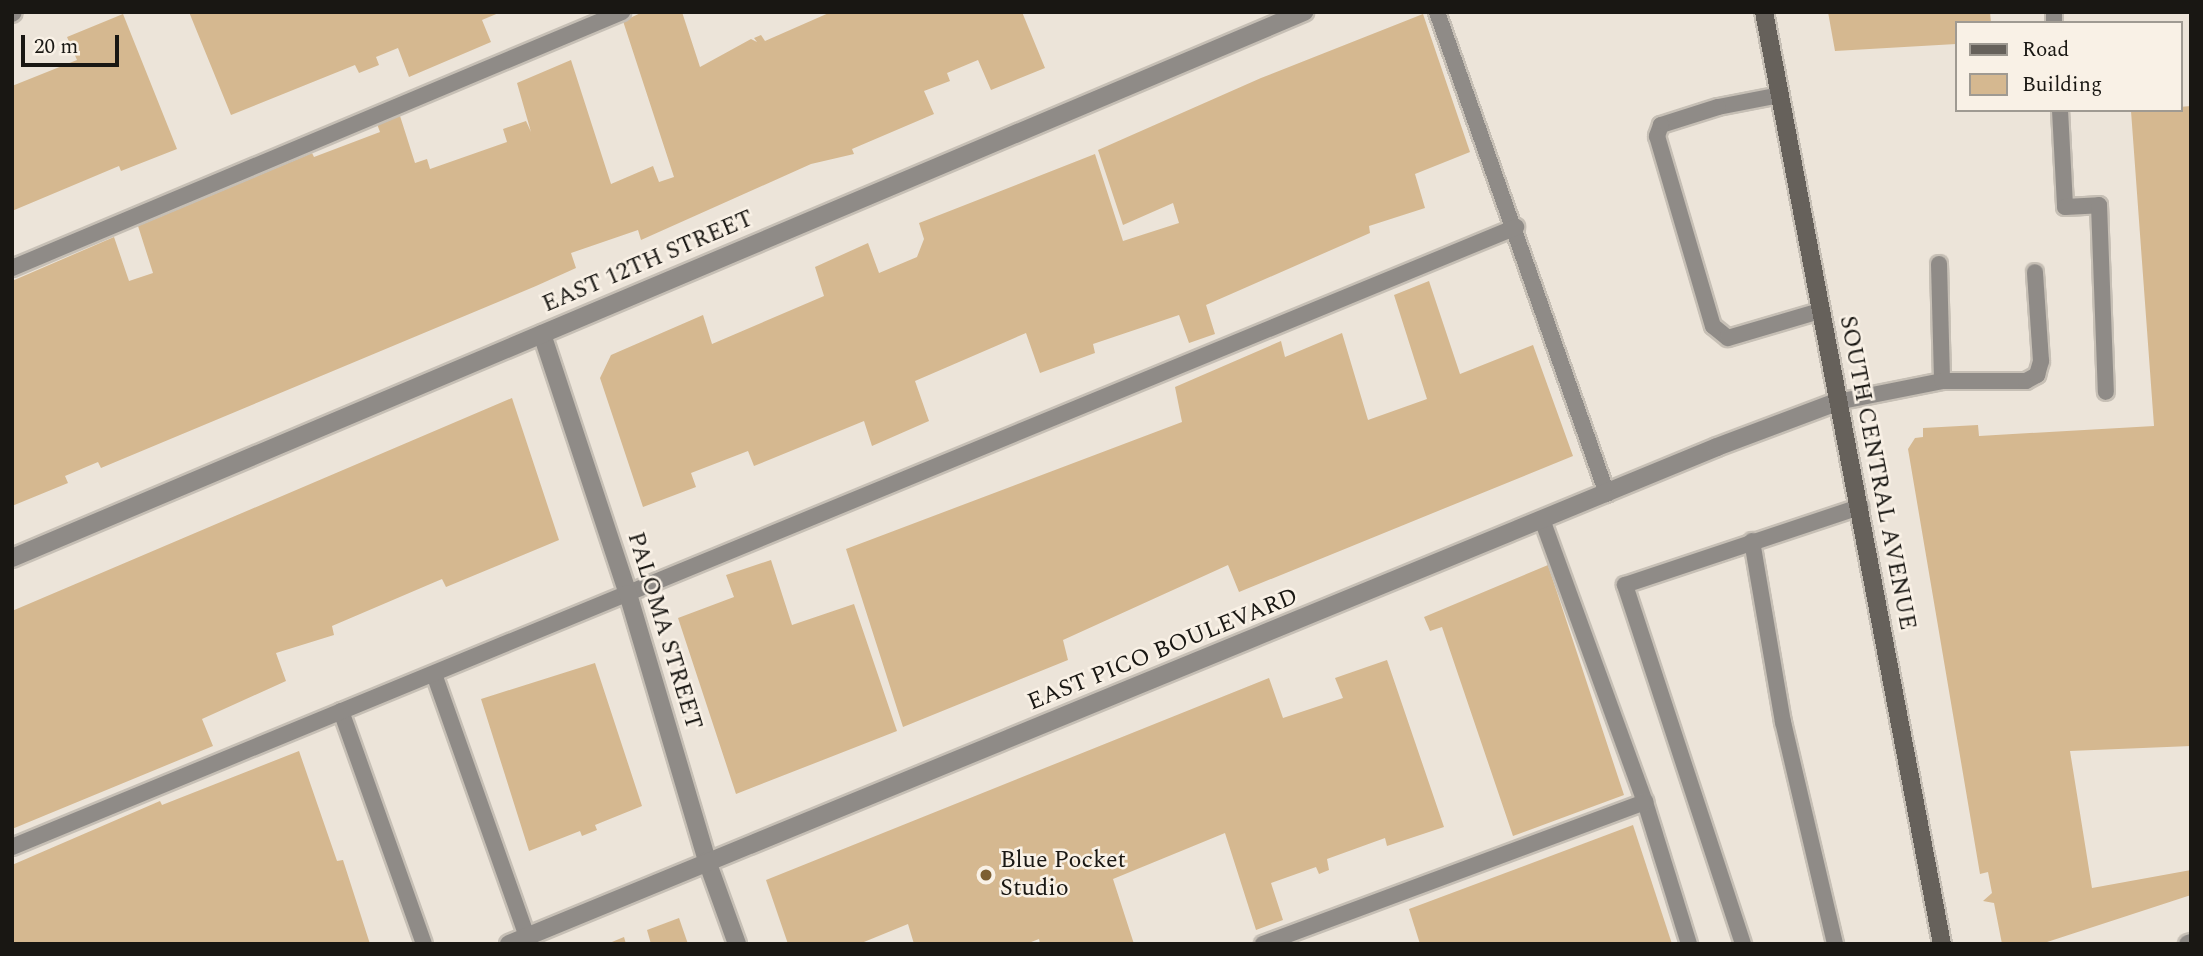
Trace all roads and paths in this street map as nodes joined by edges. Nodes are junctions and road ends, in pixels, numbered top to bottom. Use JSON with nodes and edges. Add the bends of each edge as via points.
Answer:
{"nodes":[{"id":1,"x":622,"y":12,"type":"edge"},
{"id":2,"x":1304,"y":12,"type":"edge"},
{"id":3,"x":1437,"y":12,"type":"edge"},
{"id":4,"x":1764,"y":12,"type":"edge"},
{"id":5,"x":1780,"y":95,"type":"junction"},
{"id":6,"x":2060,"y":112,"type":"edge"},
{"id":7,"x":1516,"y":227,"type":"junction"},
{"id":8,"x":1939,"y":264,"type":"dead end"},
{"id":9,"x":12,"y":268,"type":"edge"},
{"id":10,"x":2035,"y":272,"type":"dead end"},
{"id":11,"x":1820,"y":311,"type":"junction"},
{"id":12,"x":542,"y":334,"type":"junction"},
{"id":13,"x":1942,"y":381,"type":"junction"},
{"id":14,"x":2106,"y":391,"type":"dead end"},
{"id":15,"x":1837,"y":402,"type":"junction"},
{"id":16,"x":1607,"y":494,"type":"junction"},
{"id":17,"x":1860,"y":507,"type":"junction"},
{"id":18,"x":1544,"y":522,"type":"junction"},
{"id":19,"x":1752,"y":541,"type":"junction"},
{"id":20,"x":12,"y":558,"type":"edge"},
{"id":21,"x":628,"y":594,"type":"junction"},
{"id":22,"x":434,"y":674,"type":"junction"},
{"id":23,"x":341,"y":711,"type":"junction"},
{"id":24,"x":1645,"y":802,"type":"junction"},
{"id":25,"x":12,"y":847,"type":"edge"},
{"id":26,"x":707,"y":861,"type":"junction"},
{"id":27,"x":527,"y":936,"type":"junction"},
{"id":28,"x":424,"y":944,"type":"edge"},
{"id":29,"x":509,"y":944,"type":"edge"},
{"id":30,"x":737,"y":944,"type":"edge"},
{"id":31,"x":1263,"y":944,"type":"edge"},
{"id":32,"x":1689,"y":944,"type":"edge"},
{"id":33,"x":1743,"y":944,"type":"edge"},
{"id":34,"x":1835,"y":944,"type":"edge"},
{"id":35,"x":1942,"y":944,"type":"edge"}],
"edges":[{"from":1,"to":9,"type":"lane"},
{"from":2,"to":12,"type":"street","name":"EAST 12TH STREET"},
{"from":3,"to":7,"type":"lane"},
{"from":4,"to":5,"type":"main road","name":"SOUTH CENTRAL AVENUE"},
{"from":5,"to":11,"type":"main road","name":"SOUTH CENTRAL AVENUE"},
{"from":5,"to":11,"type":"lane","via":[[1718,107],[1661,125],[1657,136],[1713,326],[1728,338]]},
{"from":6,"to":14,"type":"lane","via":[[2066,207],[2099,205]]},
{"from":7,"to":16,"type":"lane"},
{"from":7,"to":21,"type":"lane"},
{"from":8,"to":13,"type":"lane"},
{"from":10,"to":13,"type":"lane","via":[[2041,361],[2037,375],[2026,381]]},
{"from":11,"to":15,"type":"main road","name":"SOUTH CENTRAL AVENUE"},
{"from":12,"to":20,"type":"street","name":"EAST 12TH STREET"},
{"from":12,"to":21,"type":"street","name":"PALOMA STREET"},
{"from":13,"to":15,"type":"lane"},
{"from":15,"to":16,"type":"street","name":"EAST PICO BOULEVARD"},
{"from":15,"to":17,"type":"main road","name":"SOUTH CENTRAL AVENUE"},
{"from":16,"to":18,"type":"street","name":"EAST PICO BOULEVARD"},
{"from":17,"to":19,"type":"lane"},
{"from":17,"to":35,"type":"main road","name":"SOUTH CENTRAL AVENUE"},
{"from":18,"to":24,"type":"lane"},
{"from":18,"to":26,"type":"street","name":"EAST PICO BOULEVARD"},
{"from":19,"to":33,"type":"lane","via":[[1625,585]]},
{"from":19,"to":34,"type":"lane","via":[[1783,722]]},
{"from":21,"to":22,"type":"lane"},
{"from":21,"to":26,"type":"street","name":"PALOMA STREET"},
{"from":22,"to":23,"type":"lane"},
{"from":22,"to":27,"type":"lane"},
{"from":23,"to":25,"type":"lane"},
{"from":23,"to":28,"type":"lane"},
{"from":24,"to":31,"type":"lane"},
{"from":24,"to":32,"type":"lane"},
{"from":26,"to":27,"type":"street","name":"EAST PICO BOULEVARD"},
{"from":26,"to":30,"type":"street","name":"PALOMA STREET"},
{"from":27,"to":29,"type":"street","name":"EAST PICO BOULEVARD"}]}
